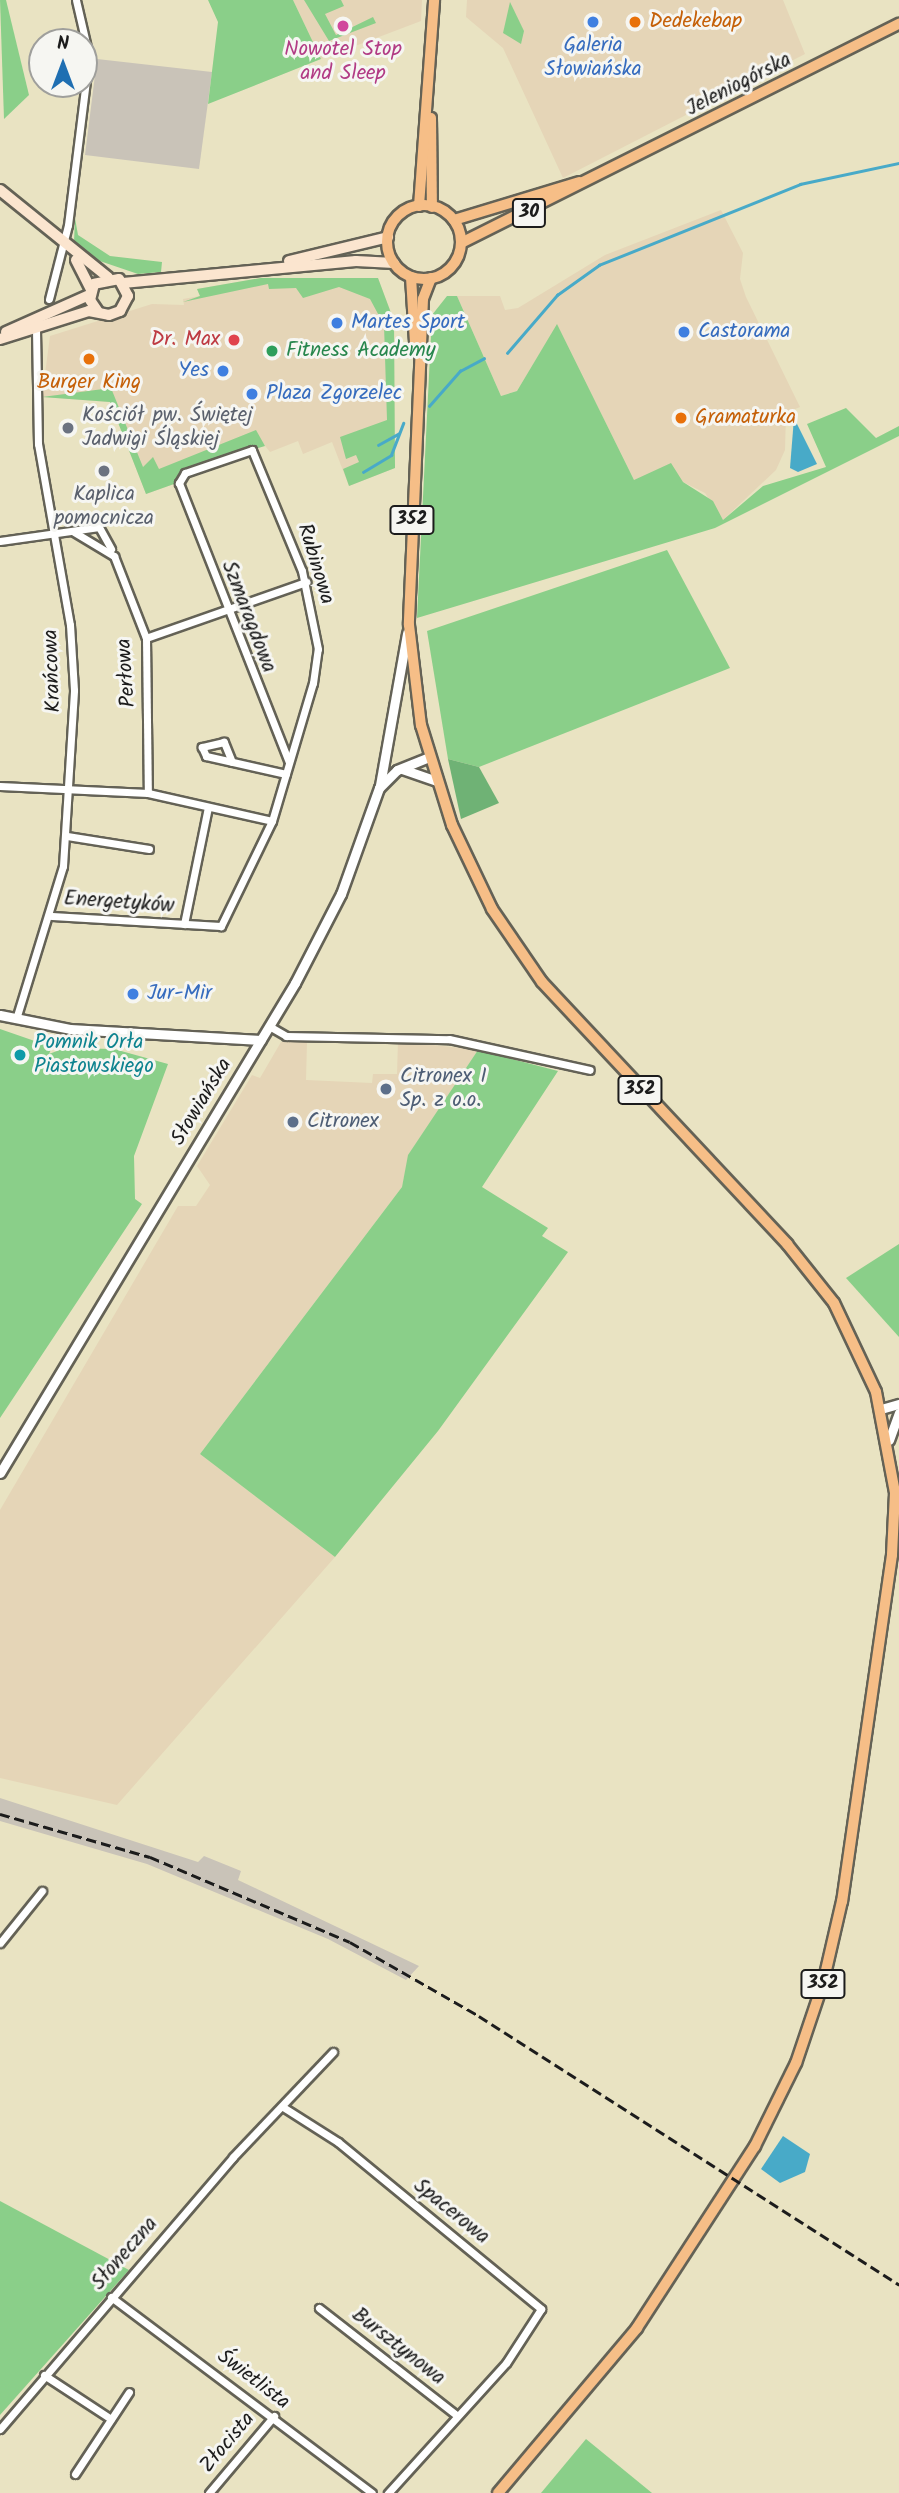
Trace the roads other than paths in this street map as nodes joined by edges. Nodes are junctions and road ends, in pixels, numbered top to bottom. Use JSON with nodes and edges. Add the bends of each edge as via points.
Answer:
{"nodes":[{"id":1,"x":88,"y":0,"type":"edge"},
{"id":2,"x":434,"y":0,"type":"edge"},
{"id":3,"x":77,"y":2,"type":"edge"},
{"id":4,"x":899,"y":24,"type":"edge"},
{"id":5,"x":429,"y":99,"type":"junction"},
{"id":6,"x":596,"y":178,"type":"junction"},
{"id":7,"x":0,"y":190,"type":"edge"},
{"id":8,"x":419,"y":206,"type":"junction"},
{"id":9,"x":432,"y":206,"type":"junction"},
{"id":10,"x":454,"y":220,"type":"junction"},
{"id":11,"x":388,"y":237,"type":"junction"},
{"id":12,"x":61,"y":241,"type":"junction"},
{"id":13,"x":461,"y":243,"type":"junction"},
{"id":14,"x":74,"y":254,"type":"junction"},
{"id":15,"x":394,"y":263,"type":"junction"},
{"id":16,"x":261,"y":268,"type":"junction"},
{"id":17,"x":108,"y":276,"type":"junction"},
{"id":18,"x":411,"y":276,"type":"junction"},
{"id":19,"x":431,"y":278,"type":"junction"},
{"id":20,"x":123,"y":283,"type":"junction"},
{"id":21,"x":159,"y":284,"type":"junction"},
{"id":22,"x":90,"y":292,"type":"junction"},
{"id":23,"x":49,"y":299,"type":"dead end"},
{"id":24,"x":127,"y":299,"type":"junction"},
{"id":25,"x":98,"y":312,"type":"junction"},
{"id":26,"x":36,"y":323,"type":"junction"},
{"id":27,"x":0,"y":337,"type":"edge"},
{"id":28,"x":417,"y":416,"type":"junction"},
{"id":29,"x":179,"y":483,"type":"joint"},
{"id":30,"x":74,"y":532,"type":"junction"},
{"id":31,"x":53,"y":533,"type":"junction"},
{"id":32,"x":0,"y":541,"type":"edge"},
{"id":33,"x":114,"y":556,"type":"junction"},
{"id":34,"x":306,"y":582,"type":"junction"},
{"id":35,"x":225,"y":608,"type":"junction"},
{"id":36,"x":409,"y":625,"type":"junction"},
{"id":37,"x":146,"y":638,"type":"junction"},
{"id":38,"x":429,"y":757,"type":"junction"},
{"id":39,"x":232,"y":762,"type":"dead end"},
{"id":40,"x":289,"y":762,"type":"junction"},
{"id":41,"x":400,"y":769,"type":"junction"},
{"id":42,"x":286,"y":774,"type":"junction"},
{"id":43,"x":436,"y":781,"type":"junction"},
{"id":44,"x":0,"y":786,"type":"edge"},
{"id":45,"x":379,"y":788,"type":"junction"},
{"id":46,"x":69,"y":790,"type":"junction"},
{"id":47,"x":148,"y":793,"type":"junction"},
{"id":48,"x":208,"y":807,"type":"junction"},
{"id":49,"x":272,"y":821,"type":"junction"},
{"id":50,"x":67,"y":836,"type":"junction"},
{"id":51,"x":149,"y":849,"type":"dead end"},
{"id":52,"x":51,"y":916,"type":"junction"},
{"id":53,"x":184,"y":924,"type":"junction"},
{"id":54,"x":0,"y":1015,"type":"edge"},
{"id":55,"x":16,"y":1019,"type":"junction"},
{"id":56,"x":269,"y":1026,"type":"junction"},
{"id":57,"x":261,"y":1040,"type":"junction"},
{"id":58,"x":590,"y":1070,"type":"dead end"},
{"id":59,"x":899,"y":1404,"type":"edge"},
{"id":60,"x":881,"y":1409,"type":"junction"},
{"id":61,"x":899,"y":1413,"type":"edge"},
{"id":62,"x":889,"y":1440,"type":"junction"},
{"id":63,"x":0,"y":1473,"type":"edge"},
{"id":64,"x":42,"y":1891,"type":"dead end"},
{"id":65,"x":0,"y":1941,"type":"edge"},
{"id":66,"x":333,"y":2052,"type":"dead end"},
{"id":67,"x":283,"y":2107,"type":"junction"},
{"id":68,"x":111,"y":2297,"type":"junction"},
{"id":69,"x":319,"y":2308,"type":"dead end"},
{"id":70,"x":506,"y":2363,"type":"joint"},
{"id":71,"x":44,"y":2375,"type":"junction"},
{"id":72,"x":129,"y":2392,"type":"dead end"},
{"id":73,"x":455,"y":2414,"type":"junction"},
{"id":74,"x":274,"y":2416,"type":"junction"},
{"id":75,"x":111,"y":2419,"type":"junction"},
{"id":76,"x":0,"y":2429,"type":"edge"},
{"id":77,"x":75,"y":2474,"type":"dead end"},
{"id":78,"x":209,"y":2493,"type":"edge"},
{"id":79,"x":372,"y":2493,"type":"edge"},
{"id":80,"x":388,"y":2493,"type":"edge"},
{"id":81,"x":498,"y":2493,"type":"edge"}],
"edges":[{"from":1,"to":3,"type":"street"},
{"from":2,"to":5,"type":"main road"},
{"from":3,"to":12,"type":"street","via":[[89,56]]},
{"from":4,"to":6,"type":"main road","name":"Jeleniogórska","number":"30"},
{"from":5,"to":8,"type":"main road"},
{"from":5,"to":9,"type":"main road"},
{"from":6,"to":10,"type":"main road","name":"Jeleniogórska","number":"30"},
{"from":6,"to":13,"type":"main road","name":"Jeleniogórska","number":"30"},
{"from":7,"to":12,"type":"main road"},
{"from":8,"to":9,"type":"main road"},
{"from":8,"to":11,"type":"main road","via":[[401,214]]},
{"from":9,"to":10,"type":"main road"},
{"from":10,"to":13,"type":"main road"},
{"from":11,"to":15,"type":"main road"},
{"from":11,"to":16,"type":"main road"},
{"from":12,"to":14,"type":"main road"},
{"from":12,"to":23,"type":"street"},
{"from":13,"to":19,"type":"main road","via":[[453,265]]},
{"from":14,"to":17,"type":"main road"},
{"from":14,"to":22,"type":"main road"},
{"from":15,"to":16,"type":"main road"},
{"from":15,"to":18,"type":"main road"},
{"from":16,"to":21,"type":"main road"},
{"from":17,"to":20,"type":"main road"},
{"from":17,"to":22,"type":"main road"},
{"from":18,"to":19,"type":"main road"},
{"from":18,"to":28,"type":"main road","number":"352"},
{"from":19,"to":28,"type":"main road","number":"352","via":[[423,299]]},
{"from":20,"to":21,"type":"main road"},
{"from":20,"to":24,"type":"main road"},
{"from":21,"to":24,"type":"main road"},
{"from":22,"to":25,"type":"main road"},
{"from":22,"to":26,"type":"main road"},
{"from":24,"to":25,"type":"main road","via":[[114,314]]},
{"from":25,"to":26,"type":"main road"},
{"from":26,"to":27,"type":"main road"},
{"from":26,"to":31,"type":"street","name":"Krańcowa","via":[[36,423]]},
{"from":28,"to":36,"type":"main road","number":"352"},
{"from":29,"to":34,"type":"street","name":"Rubinowa","via":[[185,473],[257,453]]},
{"from":29,"to":35,"type":"street","name":"Szmaragdowa"},
{"from":30,"to":31,"type":"street","name":"Perłowa"},
{"from":30,"to":33,"type":"street"},
{"from":30,"to":33,"type":"street","name":"Perłowa","via":[[103,530]]},
{"from":31,"to":32,"type":"street","name":"Perłowa"},
{"from":31,"to":46,"type":"street","name":"Krańcowa","via":[[74,656]]},
{"from":33,"to":37,"type":"street","name":"Perłowa"},
{"from":34,"to":35,"type":"street"},
{"from":34,"to":40,"type":"street","name":"Rubinowa","via":[[318,658]]},
{"from":35,"to":37,"type":"street"},
{"from":35,"to":40,"type":"street","name":"Szmaragdowa"},
{"from":36,"to":38,"type":"main road","number":"352"},
{"from":36,"to":45,"type":"street"},
{"from":37,"to":47,"type":"street","name":"Perłowa"},
{"from":38,"to":41,"type":"street","name":"Słowiańska"},
{"from":38,"to":43,"type":"main road","number":"352"},
{"from":39,"to":42,"type":"street"},
{"from":40,"to":42,"type":"street","name":"Rubinowa"},
{"from":41,"to":43,"type":"street"},
{"from":41,"to":45,"type":"street","name":"Słowiańska"},
{"from":42,"to":49,"type":"street","name":"Rubinowa"},
{"from":43,"to":60,"type":"main road","number":"352","via":[[467,862],[519,951],[570,1015],[824,1289],[858,1345]]},
{"from":44,"to":46,"type":"street"},
{"from":45,"to":56,"type":"street","name":"Słowiańska","via":[[341,894]]},
{"from":46,"to":47,"type":"street"},
{"from":46,"to":50,"type":"street","name":"Krańcowa"},
{"from":47,"to":48,"type":"street"},
{"from":48,"to":49,"type":"street"},
{"from":48,"to":53,"type":"street","name":"Energetyków"},
{"from":49,"to":53,"type":"street","name":"Energetyków","via":[[225,923]]},
{"from":50,"to":51,"type":"street"},
{"from":50,"to":52,"type":"street","name":"Krańcowa"},
{"from":52,"to":53,"type":"street","name":"Energetyków"},
{"from":52,"to":55,"type":"street","name":"Krańcowa"},
{"from":54,"to":55,"type":"street"},
{"from":55,"to":57,"type":"street","via":[[70,1029]]},
{"from":56,"to":57,"type":"street","name":"Słowiańska"},
{"from":56,"to":58,"type":"street","via":[[286,1036],[449,1039]]},
{"from":57,"to":63,"type":"street","name":"Słowiańska"},
{"from":59,"to":60,"type":"street"},
{"from":60,"to":62,"type":"main road","number":"352"},
{"from":61,"to":62,"type":"street"},
{"from":62,"to":81,"type":"main road","number":"352","via":[[895,1511],[887,1595],[839,1919],[806,2037],[759,2138],[673,2277],[601,2374]]},
{"from":64,"to":65,"type":"street"},
{"from":66,"to":67,"type":"street","name":"Słoneczna"},
{"from":67,"to":68,"type":"street","name":"Słoneczna"},
{"from":67,"to":70,"type":"street","name":"Spacerowa","via":[[338,2142],[541,2309]]},
{"from":68,"to":71,"type":"street","name":"Słoneczna"},
{"from":68,"to":74,"type":"street","name":"Świetlista"},
{"from":69,"to":73,"type":"street","name":"Bursztynowa"},
{"from":70,"to":73,"type":"street","name":"Bursztynowa"},
{"from":71,"to":75,"type":"street"},
{"from":71,"to":76,"type":"street","name":"Słoneczna"},
{"from":72,"to":75,"type":"street"},
{"from":73,"to":80,"type":"street","name":"Bursztynowa"},
{"from":74,"to":78,"type":"street","name":"Złocista"},
{"from":74,"to":79,"type":"street","name":"Świetlista"},
{"from":75,"to":77,"type":"street"}]}
